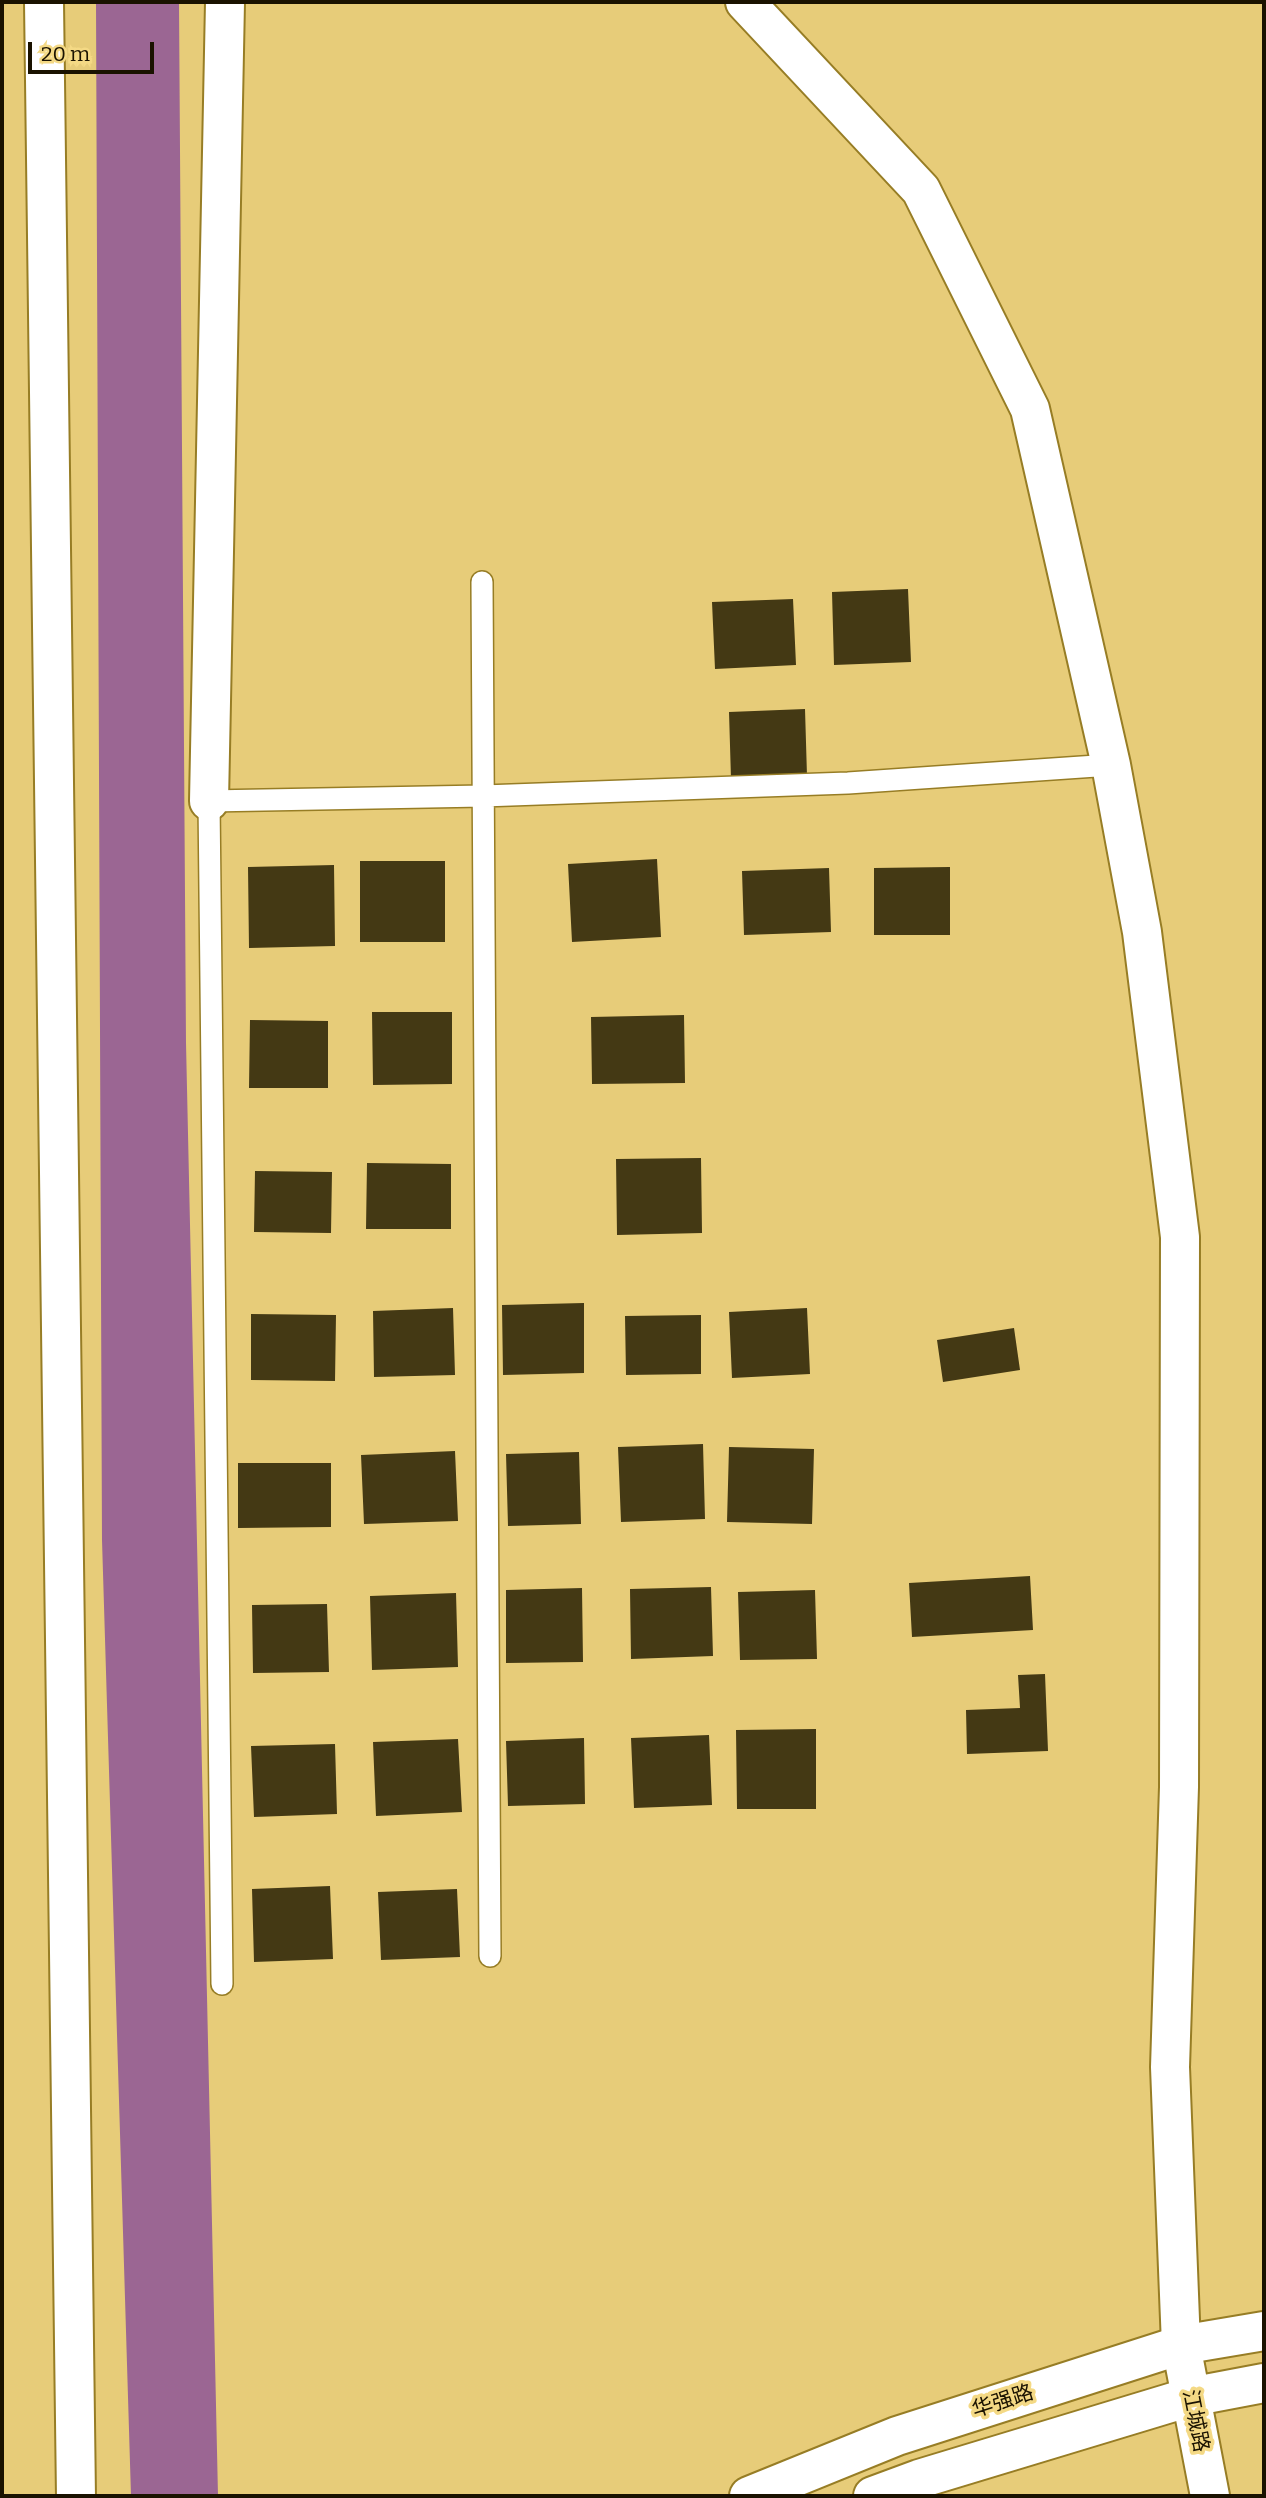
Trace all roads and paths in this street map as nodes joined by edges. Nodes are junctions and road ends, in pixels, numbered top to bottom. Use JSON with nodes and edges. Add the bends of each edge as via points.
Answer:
{"nodes":[{"id":1,"x":44,"y":2,"type":"edge"},
{"id":2,"x":225,"y":2,"type":"edge"},
{"id":3,"x":745,"y":2,"type":"edge"},
{"id":4,"x":482,"y":582,"type":"dead end"},
{"id":5,"x":1111,"y":765,"type":"junction"},
{"id":6,"x":483,"y":796,"type":"junction"},
{"id":7,"x":209,"y":801,"type":"junction"},
{"id":8,"x":490,"y":1956,"type":"dead end"},
{"id":9,"x":222,"y":1984,"type":"dead end"},
{"id":10,"x":1264,"y":2332,"type":"edge"},
{"id":11,"x":1181,"y":2345,"type":"junction"},
{"id":12,"x":1264,"y":2384,"type":"edge"},
{"id":13,"x":1190,"y":2397,"type":"junction"},
{"id":14,"x":76,"y":2496,"type":"edge"},
{"id":15,"x":749,"y":2496,"type":"edge"},
{"id":16,"x":873,"y":2496,"type":"edge"},
{"id":17,"x":1210,"y":2496,"type":"edge"}],
"edges":[{"from":1,"to":14,"type":"street"},
{"from":2,"to":7,"type":"street"},
{"from":3,"to":5,"type":"street","name":"江城路","via":[[921,190],[1030,409]]},
{"from":4,"to":6,"type":"lane"},
{"from":5,"to":6,"type":"lane","via":[[848,783]]},
{"from":5,"to":11,"type":"street","name":"江城路","via":[[1142,932],[1180,1237],[1179,1787],[1170,2067]]},
{"from":6,"to":7,"type":"lane"},
{"from":6,"to":8,"type":"lane"},
{"from":7,"to":9,"type":"lane"},
{"from":10,"to":11,"type":"street","name":"华强路"},
{"from":11,"to":13,"type":"street","name":"江城路"},
{"from":11,"to":15,"type":"street","name":"华强路","via":[[897,2436]]},
{"from":12,"to":13,"type":"street"},
{"from":13,"to":16,"type":"street"},
{"from":13,"to":17,"type":"street","name":"江城路"}]}
